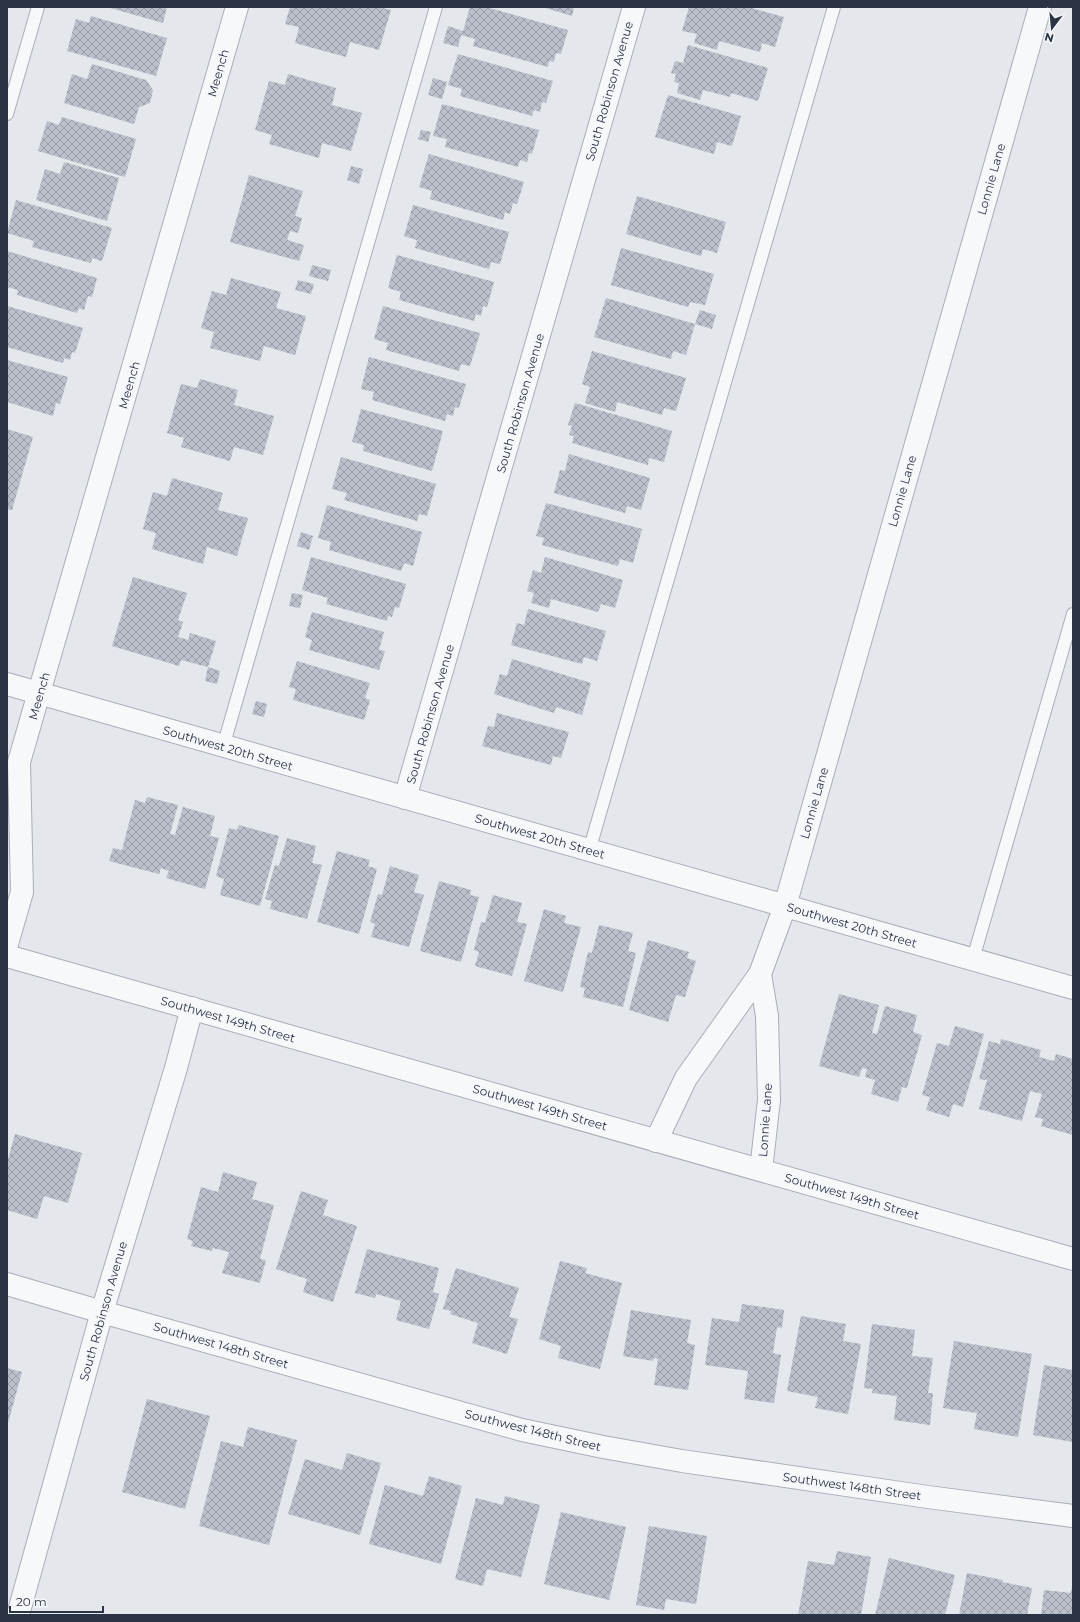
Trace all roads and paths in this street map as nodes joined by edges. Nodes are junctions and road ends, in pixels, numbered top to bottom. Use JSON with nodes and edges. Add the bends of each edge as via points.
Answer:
{"nodes":[{"id":1,"x":38,"y":7,"type":"edge"},
{"id":2,"x":237,"y":7,"type":"edge"},
{"id":3,"x":436,"y":7,"type":"edge"},
{"id":4,"x":634,"y":7,"type":"edge"},
{"id":5,"x":834,"y":7,"type":"edge"},
{"id":6,"x":1040,"y":7,"type":"edge"},
{"id":7,"x":7,"y":114,"type":"edge"},
{"id":8,"x":1073,"y":614,"type":"edge"},
{"id":9,"x":7,"y":684,"type":"edge"},
{"id":10,"x":40,"y":693,"type":"junction"},
{"id":11,"x":223,"y":747,"type":"junction"},
{"id":12,"x":13,"y":771,"type":"edge"},
{"id":13,"x":405,"y":798,"type":"junction"},
{"id":14,"x":590,"y":851,"type":"junction"},
{"id":15,"x":785,"y":906,"type":"junction"},
{"id":16,"x":7,"y":944,"type":"edge"},
{"id":17,"x":7,"y":956,"type":"edge"},
{"id":18,"x":973,"y":959,"type":"junction"},
{"id":19,"x":760,"y":974,"type":"junction"},
{"id":20,"x":1073,"y":988,"type":"edge"},
{"id":21,"x":192,"y":1008,"type":"junction"},
{"id":22,"x":656,"y":1141,"type":"junction"},
{"id":23,"x":761,"y":1170,"type":"junction"},
{"id":24,"x":1073,"y":1259,"type":"edge"},
{"id":25,"x":7,"y":1284,"type":"edge"},
{"id":26,"x":102,"y":1312,"type":"junction"},
{"id":27,"x":1073,"y":1516,"type":"edge"},
{"id":28,"x":18,"y":1615,"type":"edge"}],
"edges":[{"from":1,"to":7,"type":"lane"},
{"from":2,"to":10,"type":"street","name":"Meench"},
{"from":3,"to":11,"type":"lane"},
{"from":4,"to":13,"type":"street","name":"South Robinson Avenue"},
{"from":5,"to":14,"type":"lane"},
{"from":6,"to":15,"type":"street","name":"Lonnie Lane"},
{"from":8,"to":18,"type":"lane"},
{"from":9,"to":10,"type":"street","name":"Southwest 20th Street"},
{"from":10,"to":11,"type":"street","name":"Southwest 20th Street"},
{"from":10,"to":12,"type":"street","name":"Meench"},
{"from":11,"to":13,"type":"street","name":"Southwest 20th Street"},
{"from":12,"to":16,"type":"street","name":"Meench","via":[[22,892]]},
{"from":13,"to":14,"type":"street","name":"Southwest 20th Street"},
{"from":14,"to":15,"type":"street","name":"Southwest 20th Street"},
{"from":15,"to":18,"type":"street","name":"Southwest 20th Street"},
{"from":15,"to":19,"type":"street","name":"Lonnie Lane"},
{"from":17,"to":21,"type":"street","name":"Southwest 149th Street"},
{"from":18,"to":20,"type":"street","name":"Southwest 20th Street"},
{"from":19,"to":22,"type":"street","name":"Lonnie Lane","via":[[686,1078]]},
{"from":19,"to":23,"type":"street","name":"Lonnie Lane","via":[[767,1016],[769,1100]]},
{"from":21,"to":22,"type":"street","name":"Southwest 149th Street"},
{"from":21,"to":26,"type":"street","name":"South Robinson Avenue"},
{"from":22,"to":23,"type":"street","name":"Southwest 149th Street"},
{"from":23,"to":24,"type":"street","name":"Southwest 149th Street"},
{"from":25,"to":26,"type":"street","name":"Southwest 148th Street"},
{"from":26,"to":27,"type":"street","name":"Southwest 148th Street","via":[[522,1430],[689,1462]]},
{"from":26,"to":28,"type":"street","name":"South Robinson Avenue"}]}
